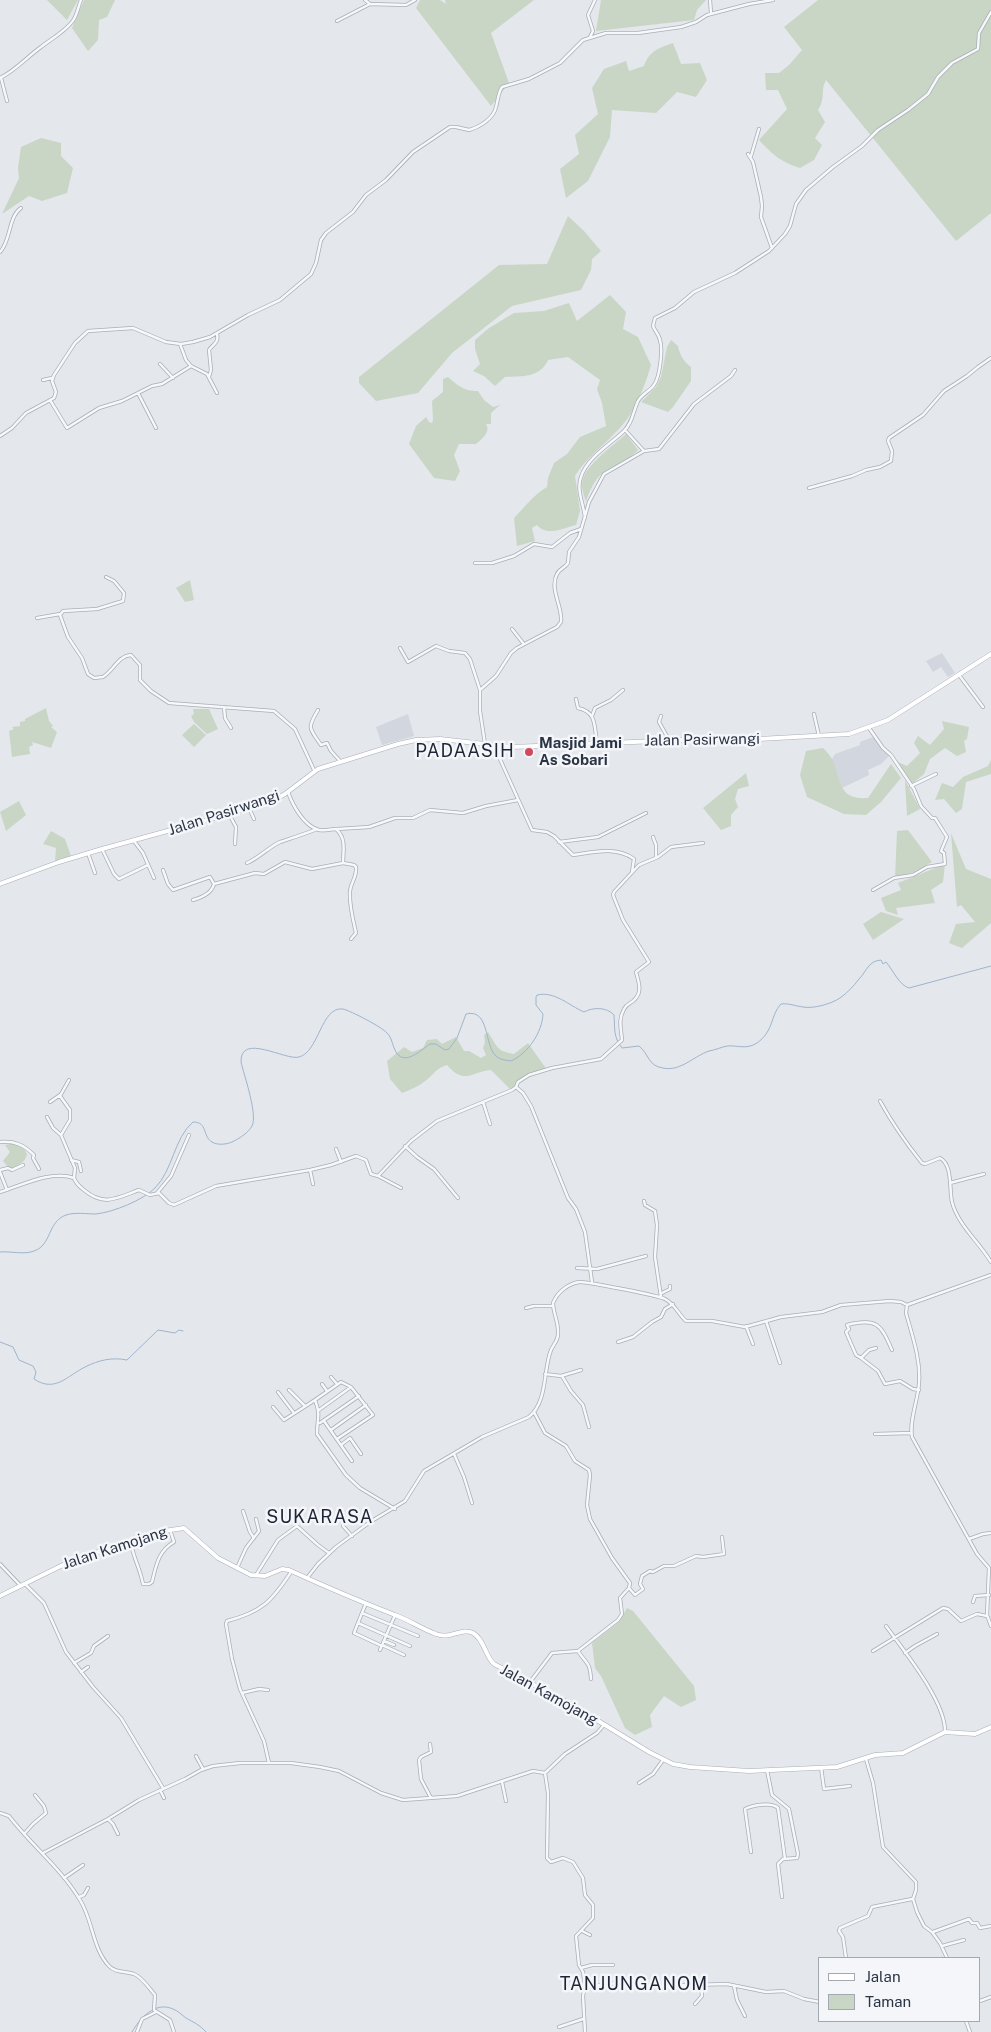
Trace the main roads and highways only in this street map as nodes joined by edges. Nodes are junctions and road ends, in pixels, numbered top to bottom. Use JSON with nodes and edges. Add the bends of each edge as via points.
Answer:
{"nodes":[{"id":1,"x":991,"y":654,"type":"edge"},
{"id":2,"x":0,"y":884,"type":"edge"},
{"id":3,"x":0,"y":1596,"type":"edge"},
{"id":4,"x":991,"y":1727,"type":"edge"}],
"edges":[{"from":1,"to":2,"type":"main road","name":"Jalan Pasirwangi","via":[[897,714],[849,734],[496,746],[459,740],[416,740],[314,770],[277,799],[88,853]]},
{"from":3,"to":4,"type":"main road","name":"Jalan Kamojang","via":[[74,1560],[170,1530],[185,1529],[218,1558],[256,1575],[265,1576],[282,1569],[292,1571],[444,1637],[466,1631],[473,1633],[492,1663],[558,1696],[636,1746],[678,1765],[767,1770],[837,1767],[875,1756],[907,1752],[945,1732],[975,1734]]}]}
